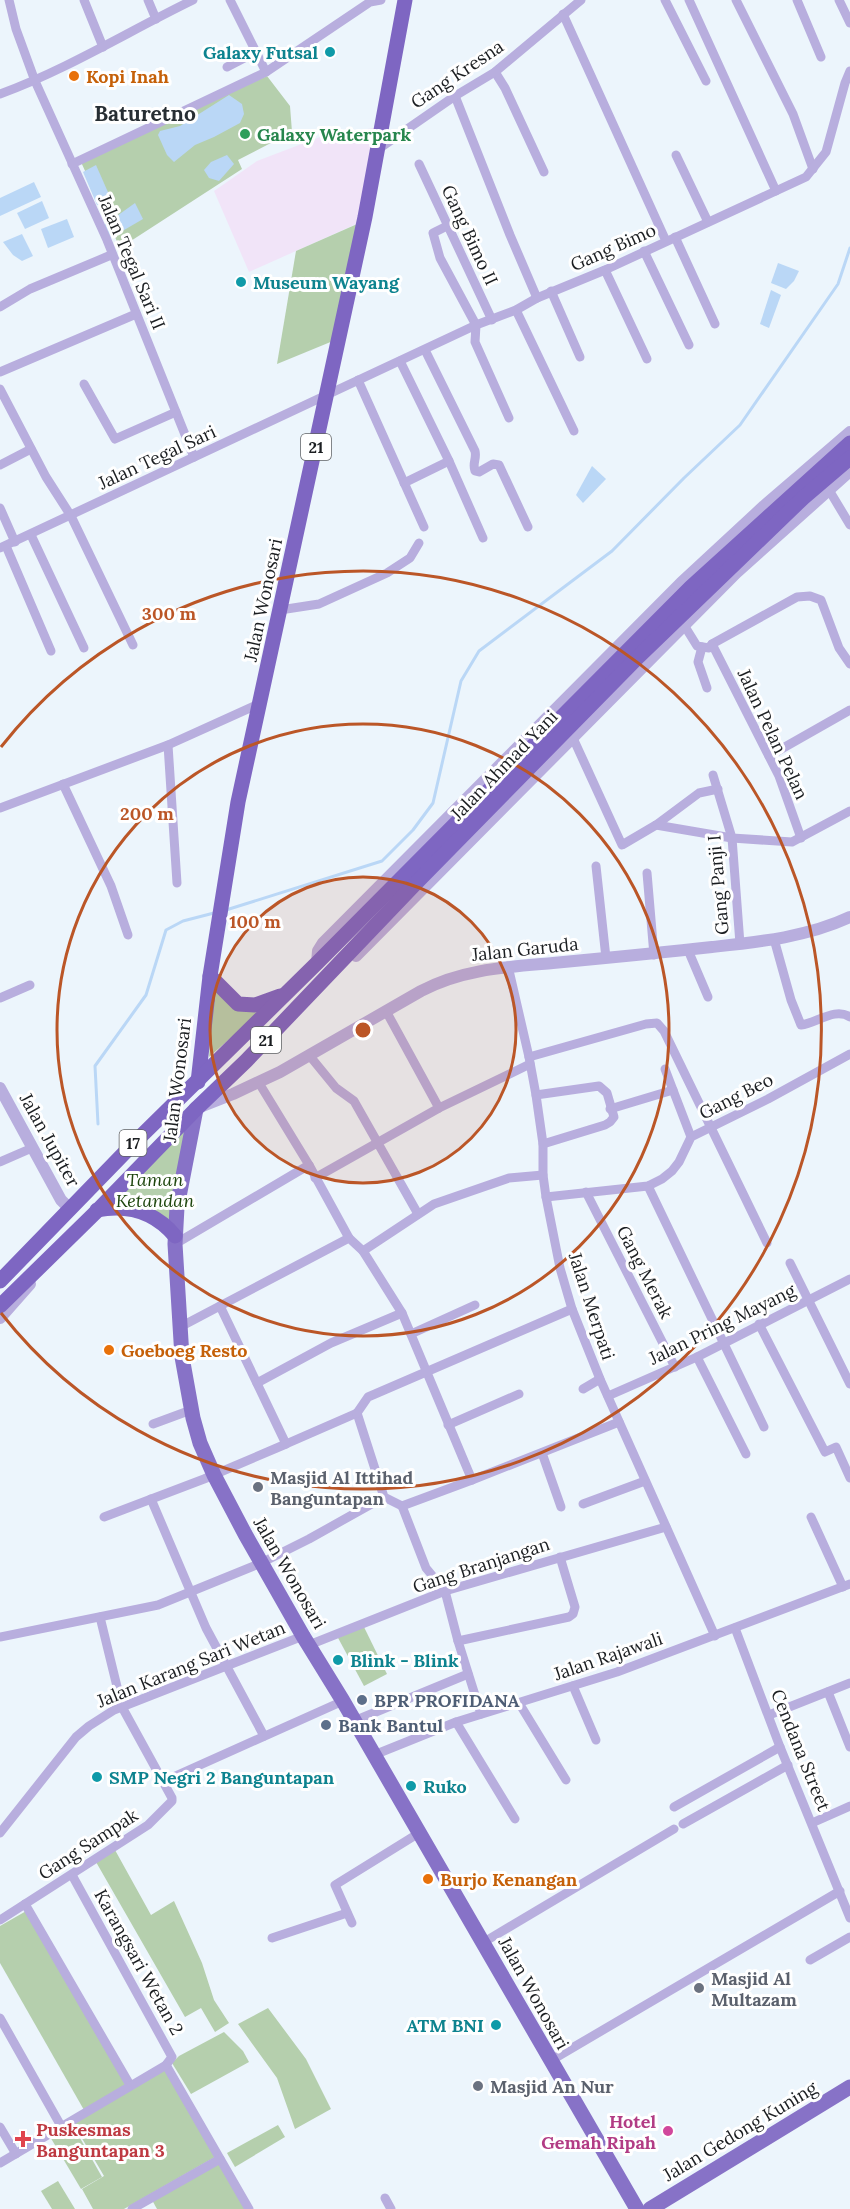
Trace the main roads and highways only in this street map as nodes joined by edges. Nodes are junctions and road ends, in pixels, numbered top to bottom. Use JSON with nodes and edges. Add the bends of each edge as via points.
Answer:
{"nodes":[{"id":1,"x":405,"y":0,"type":"edge"},
{"id":2,"x":850,"y":443,"type":"edge"},
{"id":3,"x":850,"y":458,"type":"edge"},
{"id":4,"x":210,"y":975,"type":"junction"},
{"id":5,"x":287,"y":994,"type":"junction"},
{"id":6,"x":198,"y":1079,"type":"junction"},
{"id":7,"x":196,"y":1109,"type":"junction"},
{"id":8,"x":97,"y":1210,"type":"junction"},
{"id":9,"x":175,"y":1240,"type":"junction"},
{"id":10,"x":0,"y":1281,"type":"edge"},
{"id":11,"x":0,"y":1306,"type":"edge"},
{"id":12,"x":850,"y":2087,"type":"edge"},
{"id":13,"x":637,"y":2209,"type":"edge"},
{"id":14,"x":650,"y":2209,"type":"edge"}],
"edges":[{"from":1,"to":4,"type":"highway","name":"Jalan Wonosari","number":"21","via":[[328,395],[238,802]]},
{"from":2,"to":5,"type":"highway","name":"Jalan Ahmad Yani","number":"21","via":[[607,664]]},
{"from":3,"to":7,"type":"highway","name":"Jalan Ahmad Yani","number":"21","via":[[639,656]]},
{"from":4,"to":5,"type":"highway","number":"21","via":[[231,1000],[244,1005]]},
{"from":4,"to":6,"type":"highway","name":"Jalan Wonosari","number":"21"},
{"from":5,"to":6,"type":"highway","name":"Jalan Ahmad Yani","number":"21"},
{"from":6,"to":7,"type":"highway","name":"Jalan Wonosari","number":"21"},
{"from":6,"to":10,"type":"highway","number":"17"},
{"from":7,"to":8,"type":"highway","number":"17"},
{"from":7,"to":9,"type":"main road","name":"Jalan Wonosari","via":[[177,1207]]},
{"from":8,"to":9,"type":"highway","via":[[112,1207],[141,1211],[160,1221]]},
{"from":8,"to":11,"type":"highway","number":"17"},
{"from":9,"to":13,"type":"main road","name":"Jalan Wonosari","via":[[182,1357],[191,1410],[214,1475],[261,1563]]},
{"from":12,"to":14,"type":"main road","name":"Jalan Gedong Kuning"}]}
